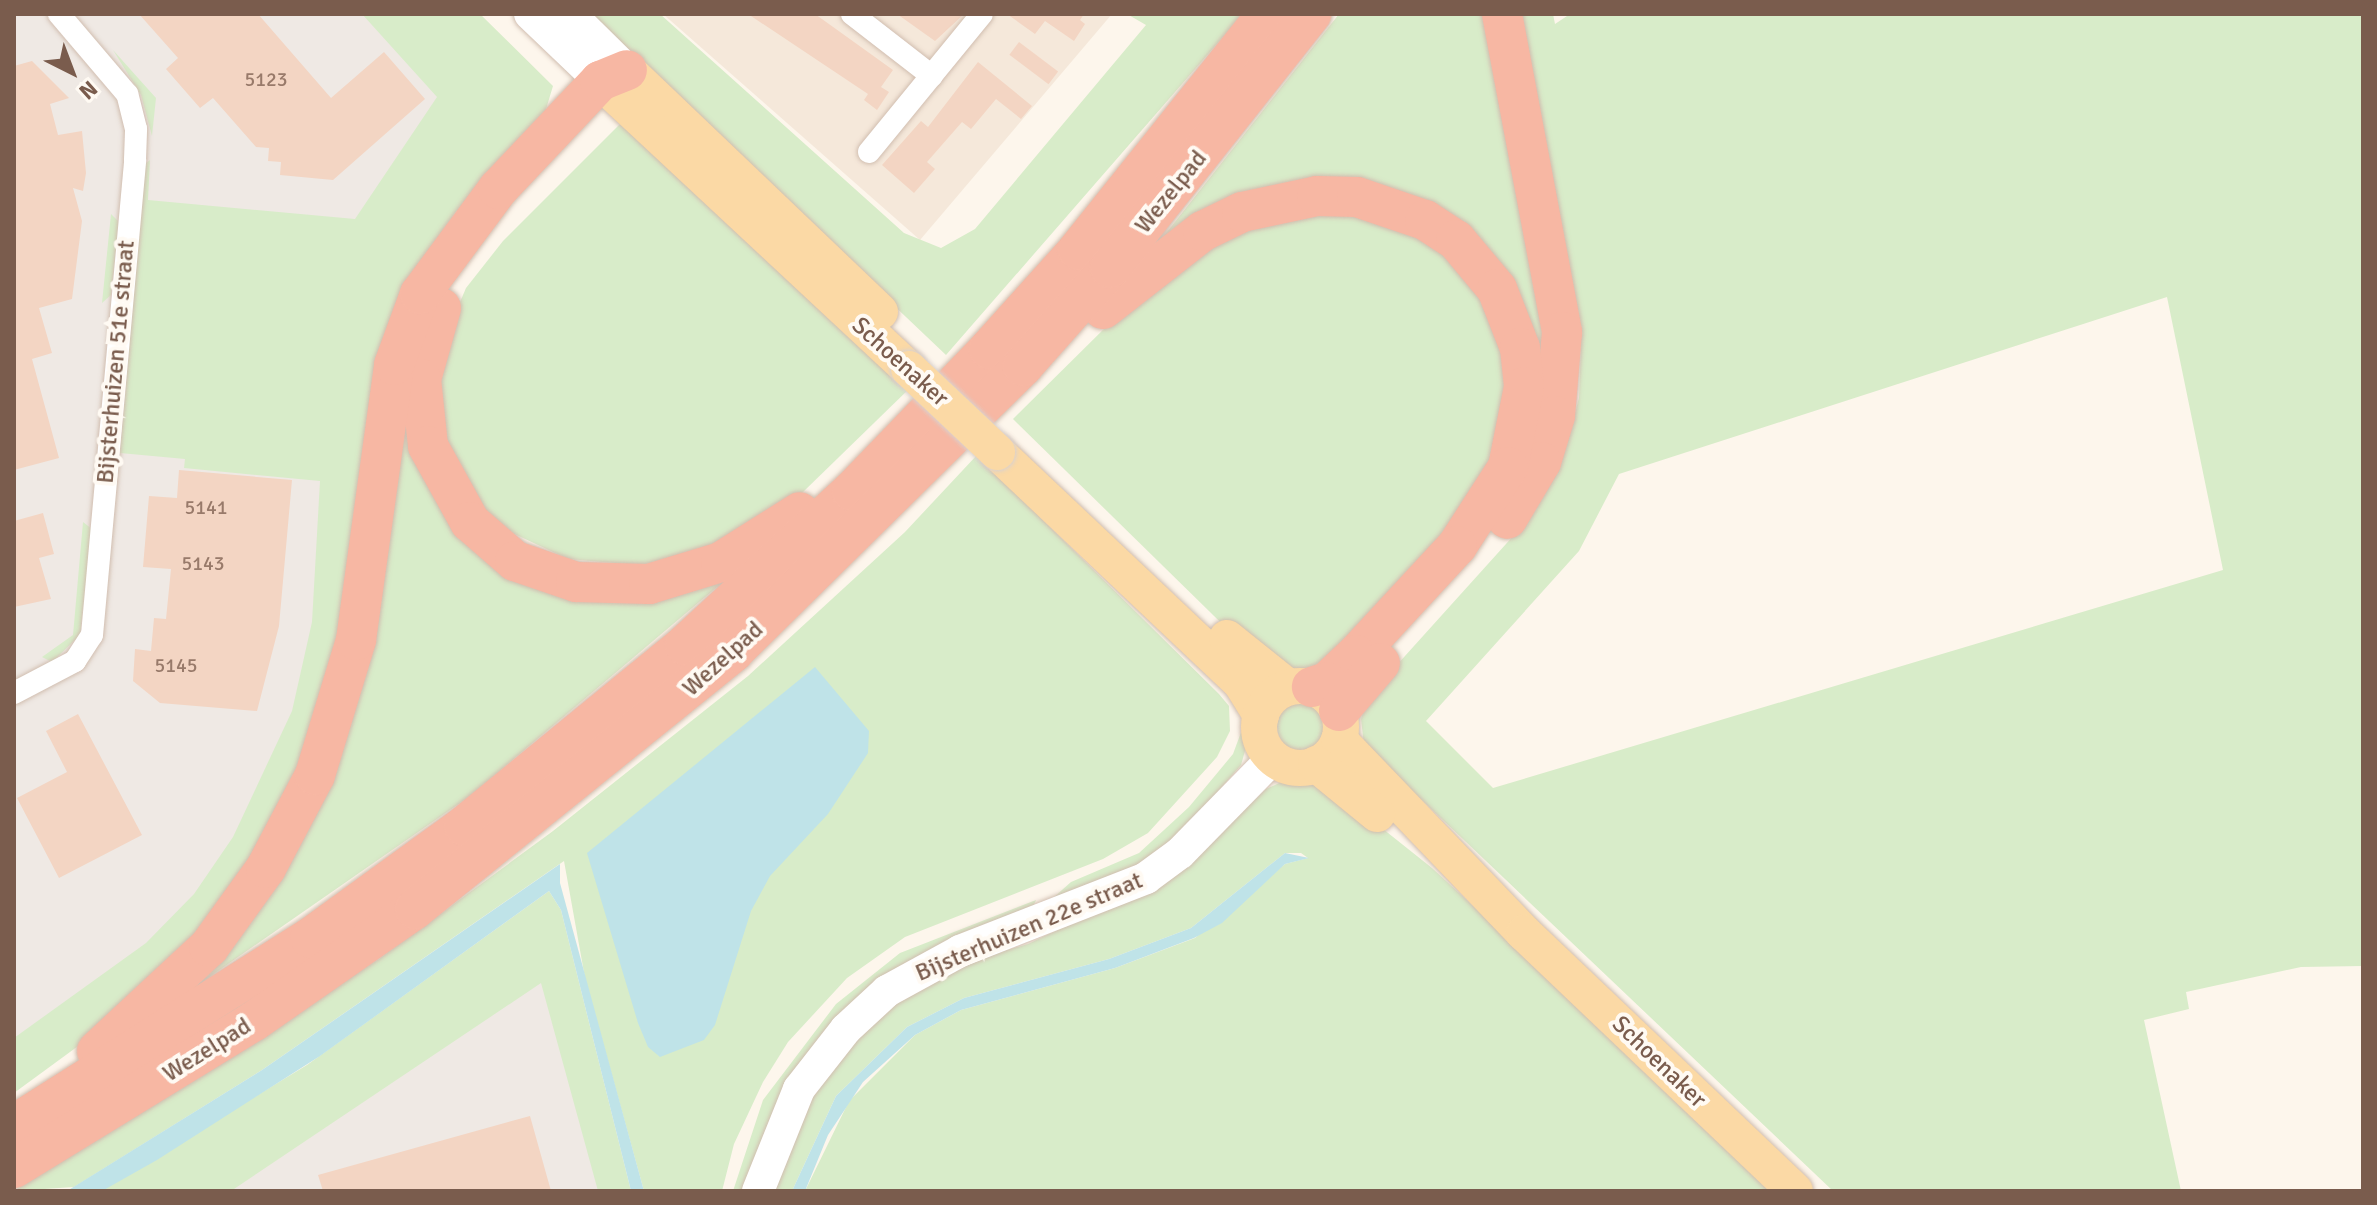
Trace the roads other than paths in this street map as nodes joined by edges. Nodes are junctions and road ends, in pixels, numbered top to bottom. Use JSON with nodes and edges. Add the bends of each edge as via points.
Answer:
{"nodes":[{"id":1,"x":59,"y":14,"type":"edge"},
{"id":2,"x":530,"y":14,"type":"edge"},
{"id":3,"x":570,"y":14,"type":"edge"},
{"id":4,"x":852,"y":14,"type":"edge"},
{"id":5,"x":982,"y":14,"type":"edge"},
{"id":6,"x":1267,"y":14,"type":"edge"},
{"id":7,"x":1311,"y":14,"type":"edge"},
{"id":8,"x":1502,"y":14,"type":"edge"},
{"id":9,"x":932,"y":76,"type":"junction"},
{"id":10,"x":615,"y":83,"type":"junction"},
{"id":11,"x":869,"y":152,"type":"dead end"},
{"id":12,"x":1023,"y":366,"type":"junction"},
{"id":13,"x":900,"y":442,"type":"junction"},
{"id":14,"x":1003,"y":444,"type":"junction"},
{"id":15,"x":14,"y":693,"type":"edge"},
{"id":16,"x":1261,"y":715,"type":"junction"},
{"id":17,"x":1319,"y":718,"type":"junction"},
{"id":18,"x":1273,"y":758,"type":"junction"},
{"id":19,"x":14,"y":1108,"type":"edge"},
{"id":20,"x":14,"y":1125,"type":"edge"},
{"id":21,"x":14,"y":1168,"type":"edge"},
{"id":22,"x":758,"y":1191,"type":"edge"},
{"id":23,"x":1795,"y":1191,"type":"edge"}],
"edges":[{"from":1,"to":15,"type":"street","name":"Bijsterhuizen 51e straat","via":[[127,94],[136,129],[135,160],[92,635],[75,661]]},
{"from":2,"to":10,"type":"main road","name":"Schoenaker"},
{"from":3,"to":10,"type":"main road","name":"Schoenaker"},
{"from":4,"to":9,"type":"street"},
{"from":5,"to":9,"type":"street"},
{"from":6,"to":13,"type":"highway","name":"Wezelpad","via":[[1078,250]]},
{"from":7,"to":12,"type":"highway","name":"Wezelpad","via":[[1120,256]]},
{"from":8,"to":17,"type":"highway","via":[[1562,332],[1555,416],[1520,502]]},
{"from":9,"to":11,"type":"street"},
{"from":10,"to":13,"type":"highway","via":[[483,244],[449,293],[431,333],[421,413],[439,473],[470,522],[515,561],[545,575],[612,586],[649,584],[702,570],[748,548],[859,459]]},
{"from":10,"to":14,"type":"main road","name":"Schoenaker","bridge":true},
{"from":10,"to":19,"type":"highway","via":[[465,226],[405,328],[385,412],[365,600],[345,690],[315,775],[273,858],[240,908],[174,986],[81,1064]]},
{"from":12,"to":17,"type":"highway","via":[[1071,341],[1173,250],[1242,212],[1278,202],[1357,197],[1392,205],[1456,240],[1478,262],[1497,289],[1520,348],[1520,429],[1508,467],[1438,567],[1356,655]]},
{"from":12,"to":21,"type":"highway","name":"Wezelpad","via":[[733,652],[535,817],[254,1021]]},
{"from":13,"to":20,"type":"highway","name":"Wezelpad","via":[[673,656],[464,826],[232,992]]},
{"from":14,"to":16,"type":"main road","name":"Schoenaker","via":[[1241,683]]},
{"from":14,"to":17,"type":"main road","name":"Schoenaker"},
{"from":16,"to":17,"type":"main road"},
{"from":16,"to":18,"type":"main road","via":[[1262,742]]},
{"from":17,"to":18,"type":"main road","via":[[1300,768]]},
{"from":17,"to":23,"type":"main road","name":"Schoenaker","via":[[1524,933]]},
{"from":18,"to":22,"type":"main road","name":"Bijsterhuizen 22e straat","via":[[1180,853],[1146,878],[960,951],[887,991],[846,1029],[799,1089]]}]}
